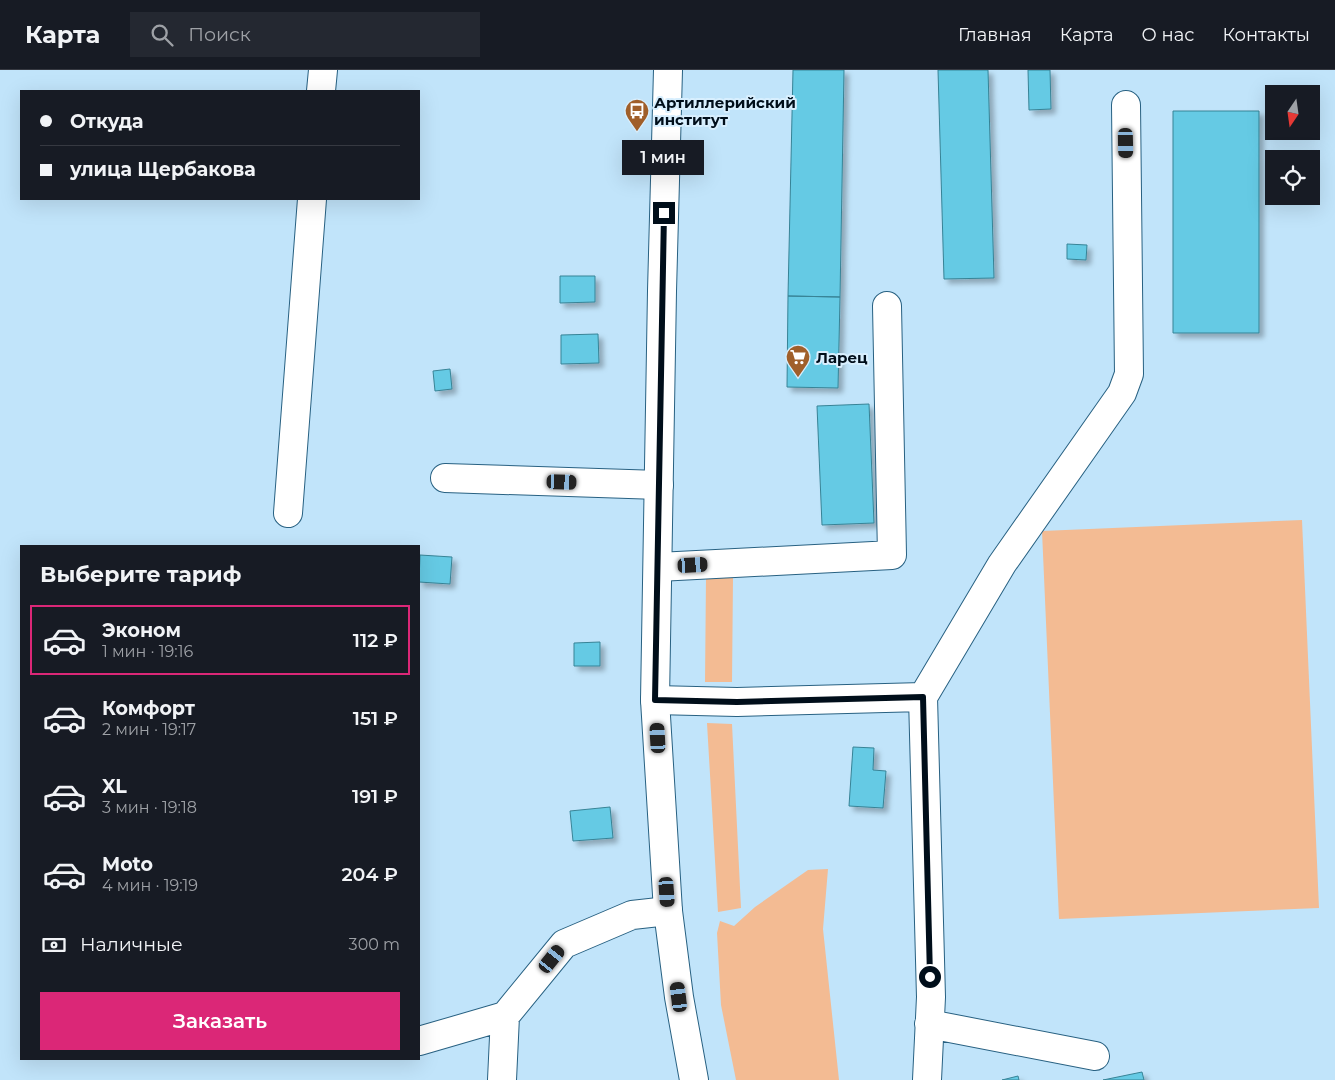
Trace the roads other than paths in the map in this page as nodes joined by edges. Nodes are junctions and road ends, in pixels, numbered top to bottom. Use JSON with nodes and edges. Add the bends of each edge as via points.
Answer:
{"nodes":[{"id":1,"x":322,"y":70,"type":"edge"},
{"id":2,"x":668,"y":70,"type":"edge"},
{"id":3,"x":321,"y":90,"type":"edge"},
{"id":4,"x":1126,"y":105,"type":"dead end"},
{"id":5,"x":312,"y":200,"type":"edge"},
{"id":6,"x":886,"y":306,"type":"dead end"},
{"id":7,"x":445,"y":478,"type":"dead end"},
{"id":8,"x":659,"y":485,"type":"junction"},
{"id":9,"x":288,"y":513,"type":"dead end"},
{"id":10,"x":658,"y":567,"type":"junction"},
{"id":11,"x":923,"y":697,"type":"junction"},
{"id":12,"x":655,"y":700,"type":"junction"},
{"id":13,"x":668,"y":911,"type":"junction"},
{"id":14,"x":505,"y":1016,"type":"junction"},
{"id":15,"x":929,"y":1024,"type":"junction"},
{"id":16,"x":420,"y":1041,"type":"edge"},
{"id":17,"x":1095,"y":1056,"type":"dead end"},
{"id":18,"x":502,"y":1080,"type":"edge"},
{"id":19,"x":694,"y":1080,"type":"edge"},
{"id":20,"x":927,"y":1080,"type":"edge"}],
"edges":[{"from":1,"to":3,"type":"main road"},
{"from":2,"to":8,"type":"main road"},
{"from":4,"to":11,"type":"main road","via":[[1129,374],[1122,393],[1002,564]]},
{"from":5,"to":9,"type":"main road"},
{"from":6,"to":10,"type":"main road","via":[[892,556]]},
{"from":7,"to":8,"type":"main road"},
{"from":8,"to":10,"type":"main road"},
{"from":10,"to":12,"type":"main road"},
{"from":11,"to":12,"type":"main road","via":[[737,702]]},
{"from":11,"to":15,"type":"main road"},
{"from":12,"to":13,"type":"main road"},
{"from":13,"to":14,"type":"main road","via":[[632,915],[564,944]]},
{"from":13,"to":19,"type":"main road"},
{"from":14,"to":16,"type":"main road"},
{"from":14,"to":18,"type":"main road"},
{"from":15,"to":17,"type":"main road"},
{"from":15,"to":20,"type":"main road"}]}
